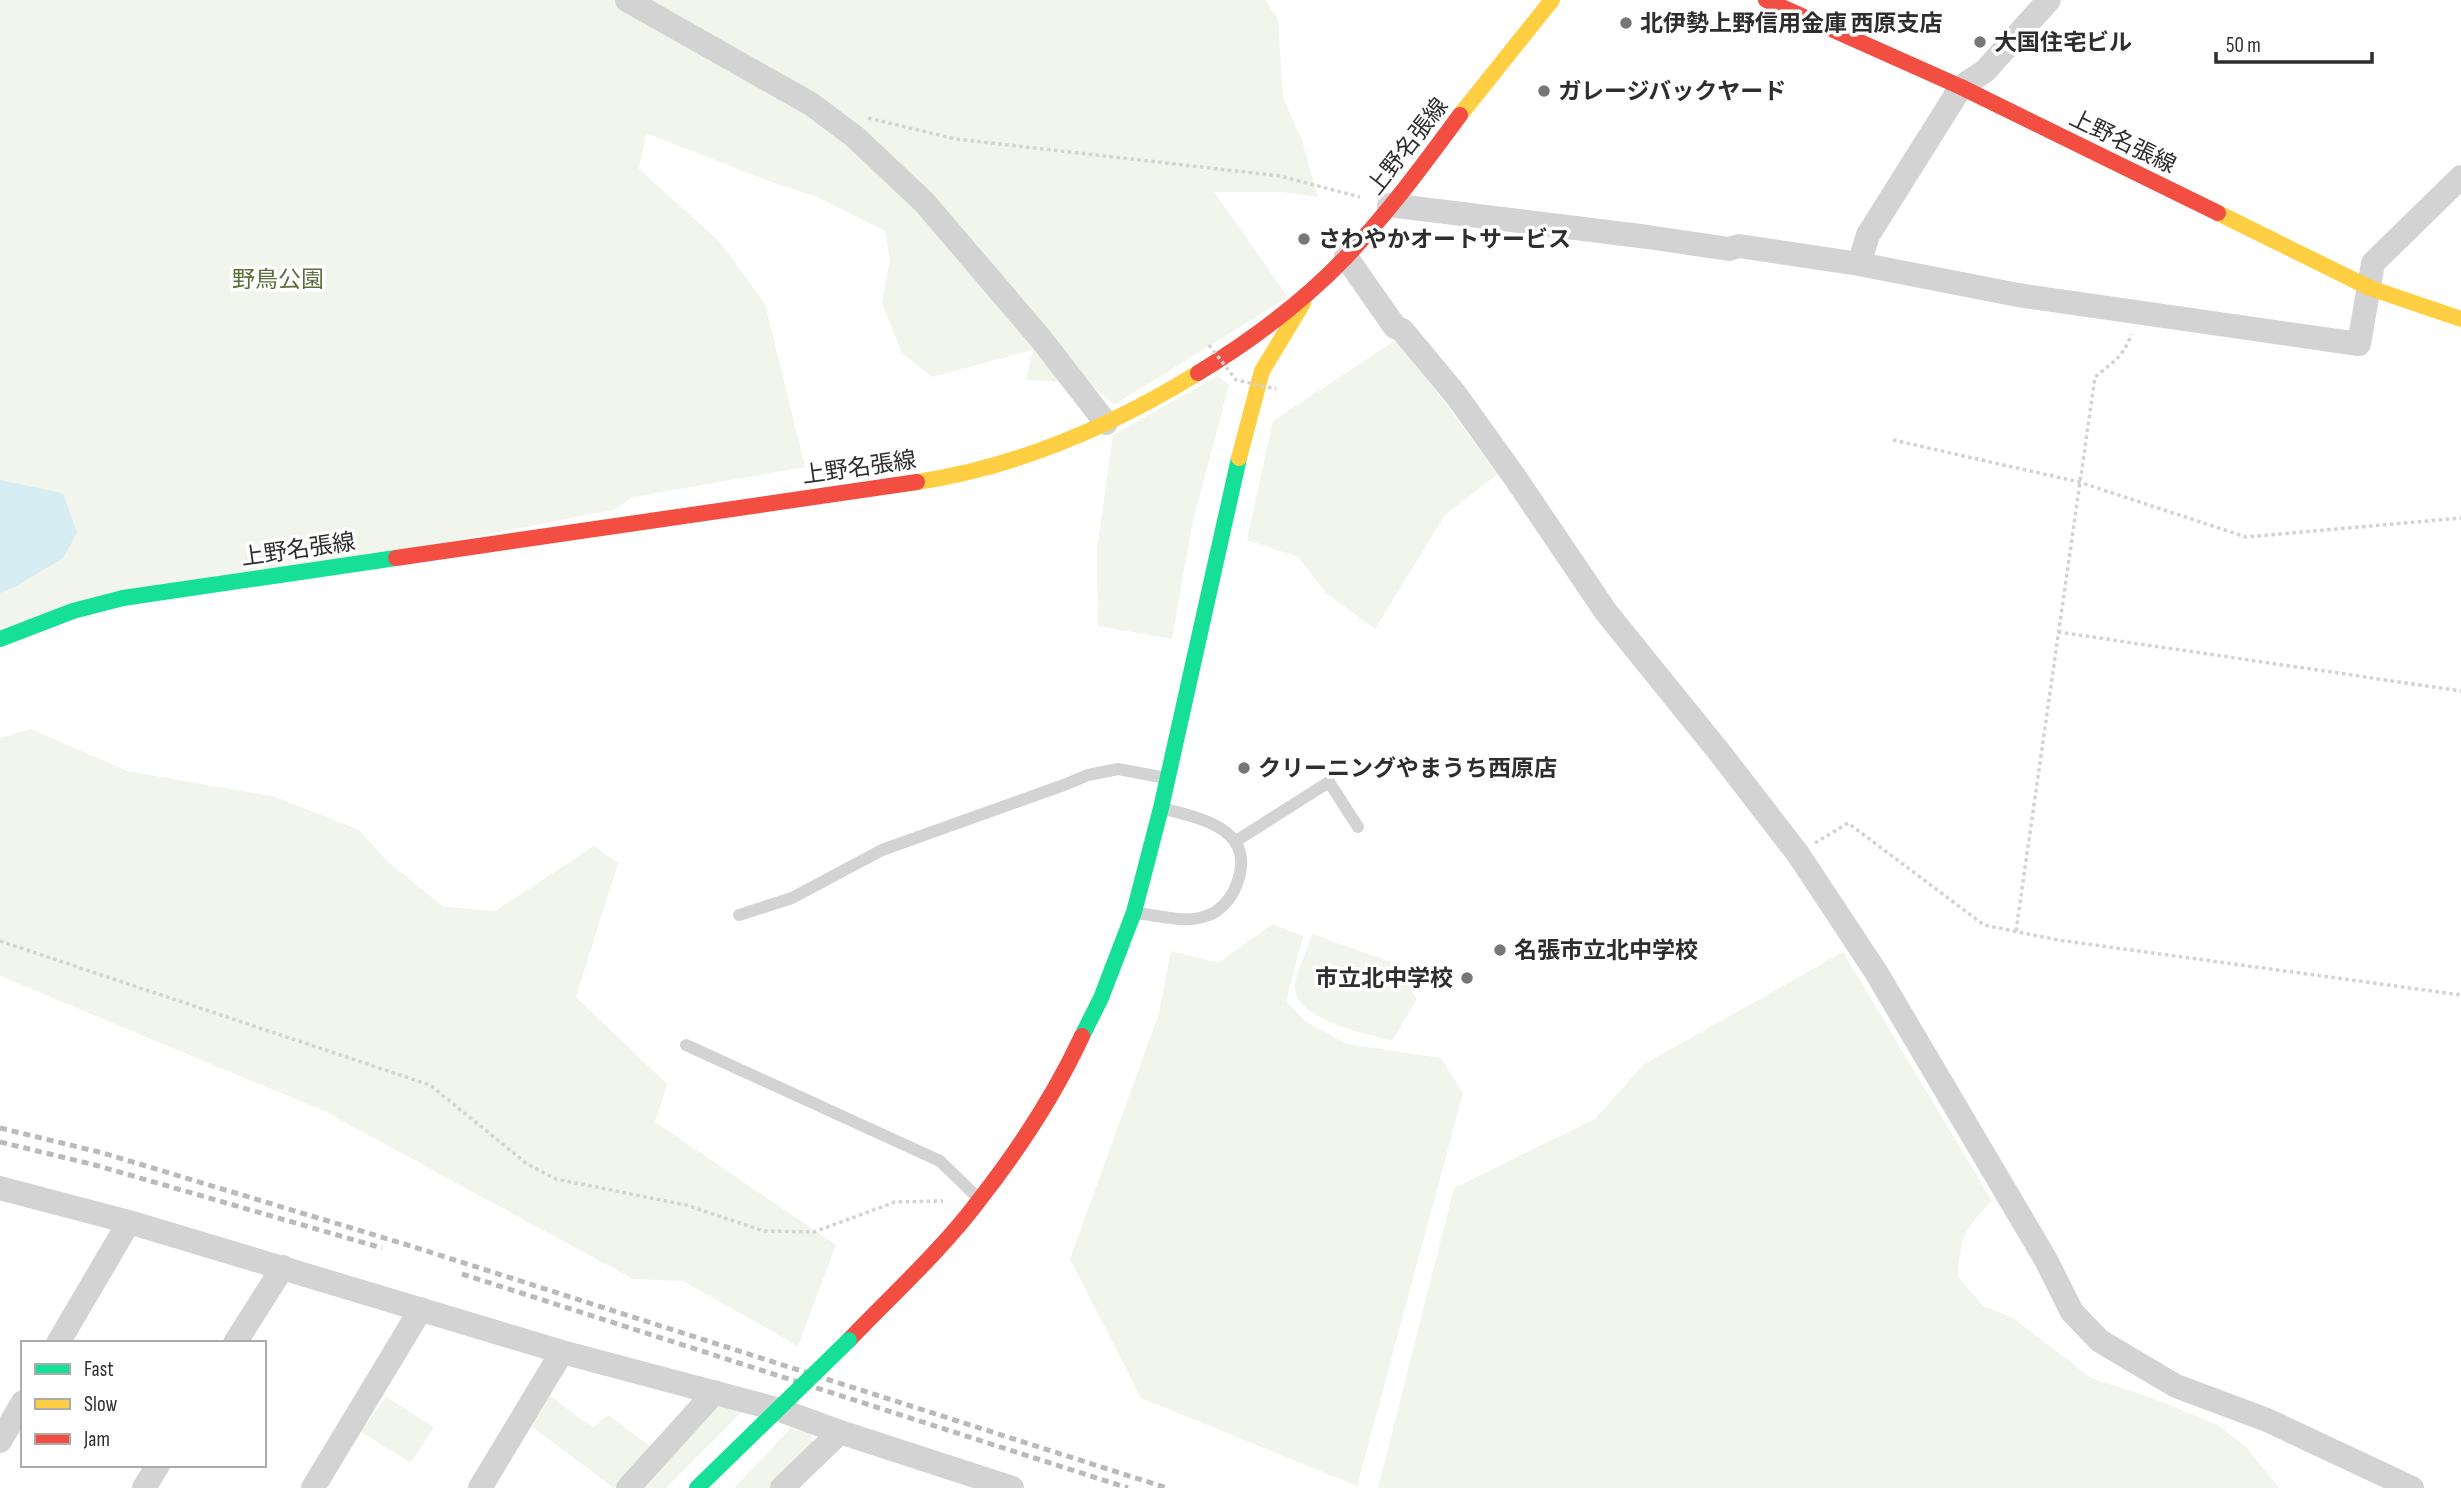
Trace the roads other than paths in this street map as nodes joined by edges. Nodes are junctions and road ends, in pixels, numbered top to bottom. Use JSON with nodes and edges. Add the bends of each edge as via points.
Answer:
{"nodes":[{"id":1,"x":627,"y":0,"type":"edge"},
{"id":2,"x":1552,"y":0,"type":"edge"},
{"id":3,"x":1766,"y":0,"type":"edge"},
{"id":4,"x":2049,"y":0,"type":"edge"},
{"id":5,"x":1962,"y":87,"type":"junction"},
{"id":6,"x":2461,"y":177,"type":"edge"},
{"id":7,"x":1390,"y":205,"type":"junction"},
{"id":8,"x":1346,"y":257,"type":"junction"},
{"id":9,"x":1859,"y":264,"type":"junction"},
{"id":10,"x":2370,"y":288,"type":"junction"},
{"id":11,"x":1313,"y":289,"type":"junction"},
{"id":12,"x":2461,"y":319,"type":"edge"},
{"id":13,"x":1106,"y":423,"type":"junction"},
{"id":14,"x":0,"y":639,"type":"edge"},
{"id":15,"x":1167,"y":778,"type":"junction"},
{"id":16,"x":1161,"y":808,"type":"junction"},
{"id":17,"x":1358,"y":827,"type":"dead end"},
{"id":18,"x":1236,"y":841,"type":"junction"},
{"id":19,"x":1134,"y":912,"type":"junction"},
{"id":20,"x":739,"y":915,"type":"dead end"},
{"id":21,"x":685,"y":1045,"type":"dead end"},
{"id":22,"x":0,"y":1188,"type":"edge"},
{"id":23,"x":980,"y":1200,"type":"junction"},
{"id":24,"x":129,"y":1222,"type":"junction"},
{"id":25,"x":283,"y":1267,"type":"junction"},
{"id":26,"x":421,"y":1309,"type":"junction"},
{"id":27,"x":59,"y":1341,"type":"edge"},
{"id":28,"x":236,"y":1341,"type":"edge"},
{"id":29,"x":562,"y":1352,"type":"junction"},
{"id":30,"x":715,"y":1392,"type":"junction"},
{"id":31,"x":21,"y":1405,"type":"edge"},
{"id":32,"x":840,"y":1432,"type":"junction"},
{"id":33,"x":0,"y":1441,"type":"edge"},
{"id":34,"x":157,"y":1467,"type":"edge"},
{"id":35,"x":966,"y":1480,"type":"edge"},
{"id":36,"x":144,"y":1488,"type":"edge"},
{"id":37,"x":313,"y":1488,"type":"edge"},
{"id":38,"x":480,"y":1488,"type":"edge"},
{"id":39,"x":628,"y":1488,"type":"edge"},
{"id":40,"x":697,"y":1488,"type":"edge"},
{"id":41,"x":782,"y":1488,"type":"edge"},
{"id":42,"x":1012,"y":1488,"type":"edge"},
{"id":43,"x":2412,"y":1488,"type":"edge"}],
"edges":[{"from":1,"to":13,"type":"street","via":[[811,104],[855,137],[923,202],[1041,339]]},
{"from":2,"to":7,"type":"main road","name":"上野名張線"},
{"from":3,"to":5,"type":"main road","name":"上野名張線"},
{"from":4,"to":5,"type":"street","via":[[1984,71]]},
{"from":5,"to":9,"type":"street","via":[[1868,235]]},
{"from":5,"to":10,"type":"main road","name":"上野名張線"},
{"from":6,"to":10,"type":"street","via":[[2373,263]]},
{"from":7,"to":8,"type":"main road","name":"上野名張線"},
{"from":7,"to":9,"type":"street"},
{"from":8,"to":11,"type":"main road","name":"上野名張線"},
{"from":8,"to":43,"type":"street","via":[[1395,327],[1456,395],[1606,612],[1798,854],[1876,972],[2072,1312],[2100,1341],[2176,1386],[2267,1420]]},
{"from":9,"to":10,"type":"street","via":[[2018,295],[2359,344]]},
{"from":10,"to":12,"type":"main road","name":"上野名張線"},
{"from":11,"to":13,"type":"main road","name":"上野名張線","via":[[1211,365]]},
{"from":11,"to":15,"type":"main road","via":[[1262,371]]},
{"from":13,"to":14,"type":"main road","name":"上野名張線","via":[[1022,456],[930,480],[123,597]]},
{"from":15,"to":16,"type":"main road"},
{"from":15,"to":20,"type":"lane","via":[[1118,769],[1087,775],[881,850],[792,898]]},
{"from":16,"to":18,"type":"lane","via":[[1214,824]]},
{"from":16,"to":19,"type":"main road"},
{"from":17,"to":18,"type":"lane","via":[[1329,782]]},
{"from":18,"to":19,"type":"lane","via":[[1240,874],[1235,890],[1215,912],[1195,919]]},
{"from":19,"to":23,"type":"main road","via":[[1101,998],[1068,1066]]},
{"from":21,"to":23,"type":"lane","via":[[940,1161]]},
{"from":22,"to":24,"type":"street"},
{"from":23,"to":40,"type":"main road","bridge":true,"via":[[849,1340]]},
{"from":24,"to":25,"type":"street"},
{"from":24,"to":27,"type":"street"},
{"from":25,"to":26,"type":"street"},
{"from":25,"to":28,"type":"street"},
{"from":26,"to":29,"type":"street"},
{"from":26,"to":37,"type":"street"},
{"from":29,"to":30,"type":"street"},
{"from":29,"to":38,"type":"street"},
{"from":30,"to":32,"type":"street"},
{"from":30,"to":39,"type":"street"},
{"from":31,"to":33,"type":"street"},
{"from":32,"to":35,"type":"street"},
{"from":32,"to":41,"type":"street"},
{"from":34,"to":36,"type":"street"},
{"from":35,"to":42,"type":"street"}]}
